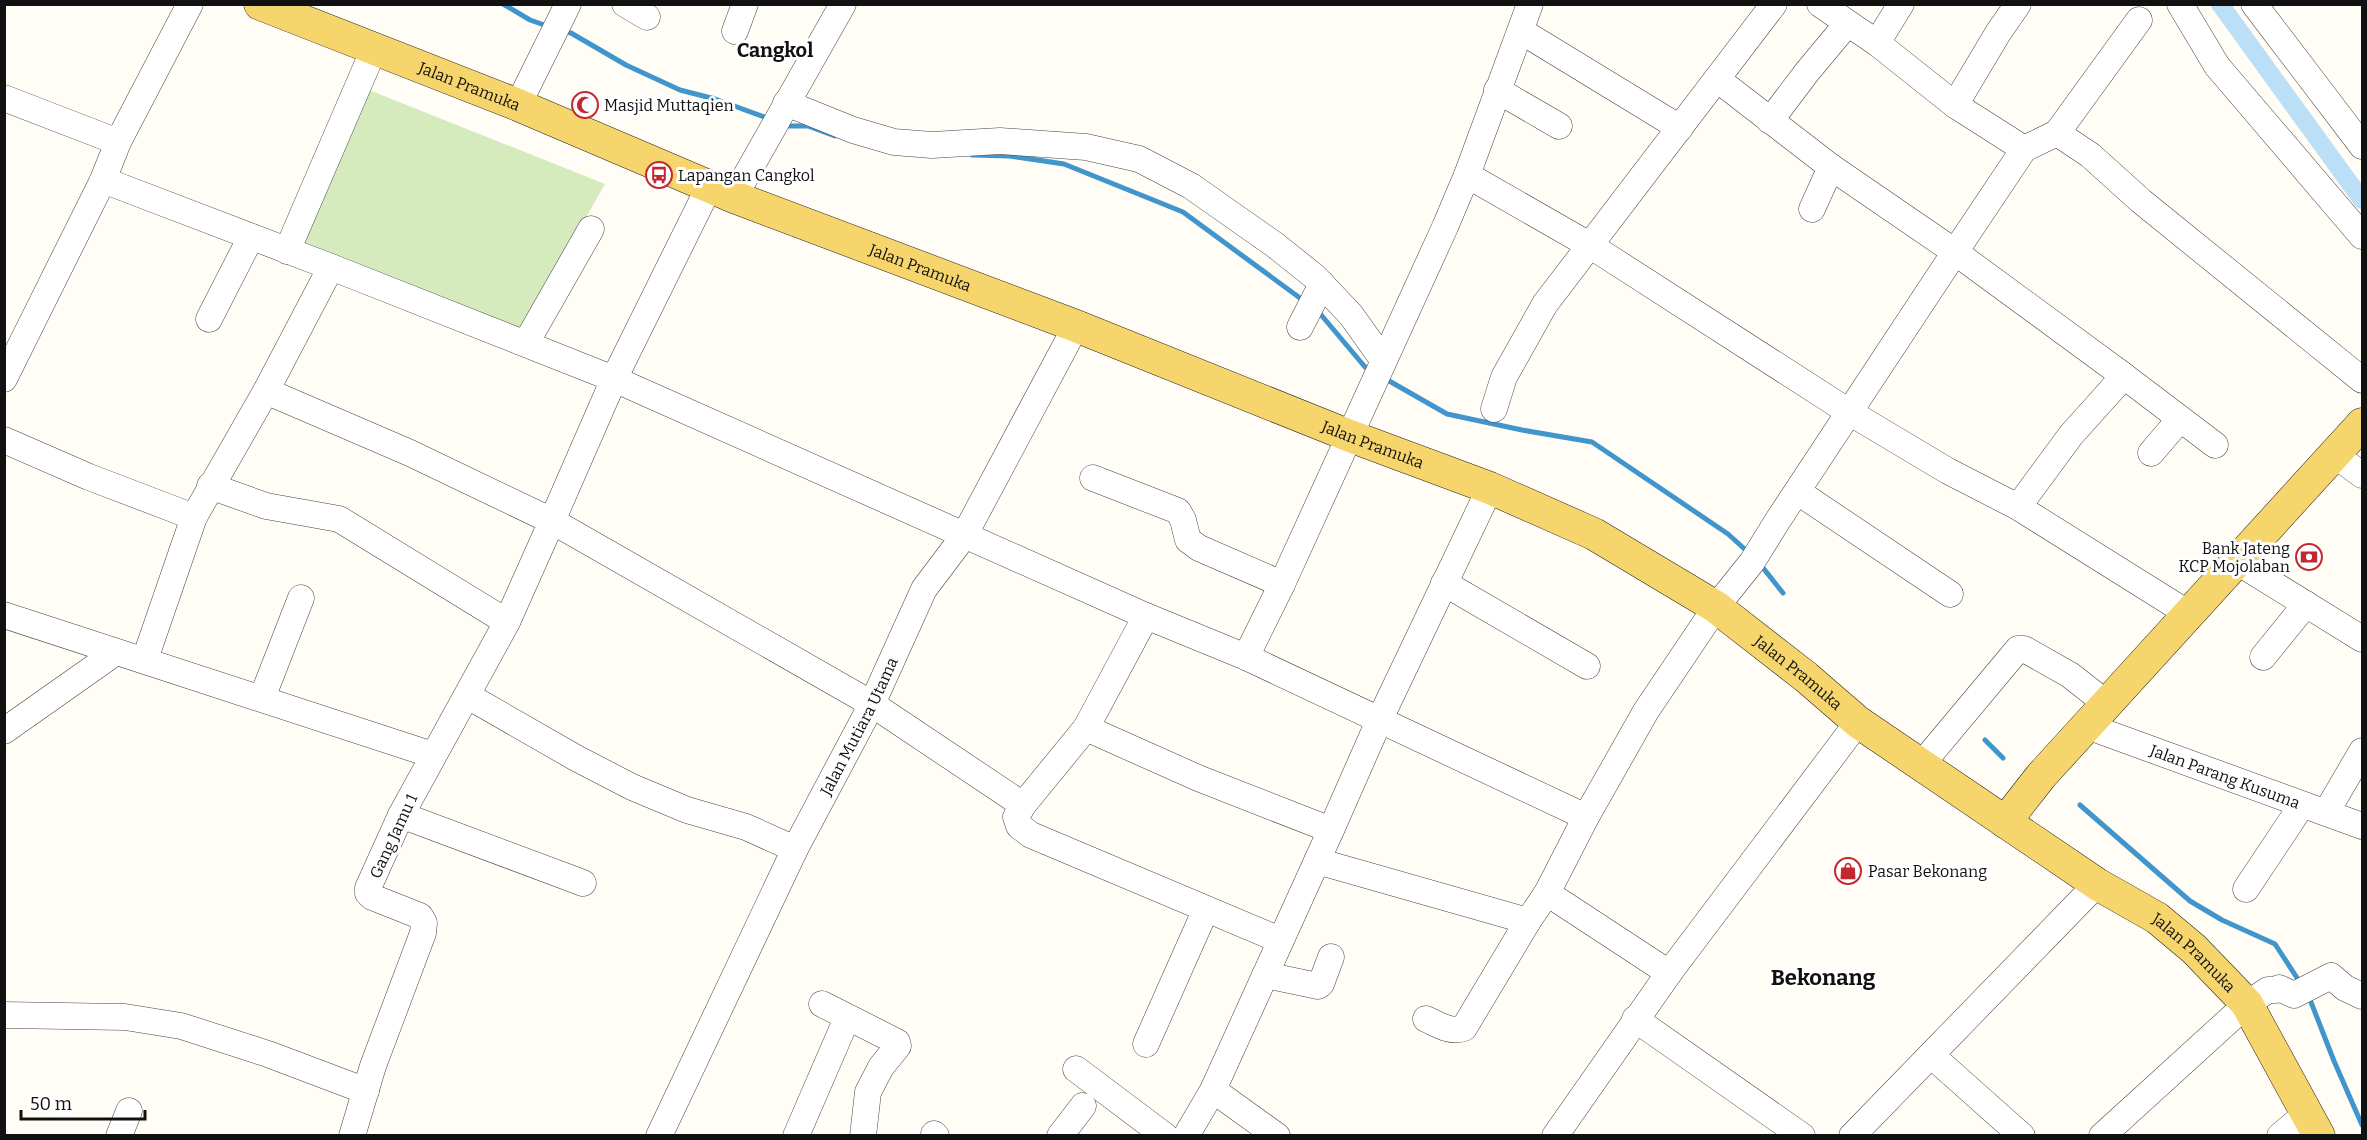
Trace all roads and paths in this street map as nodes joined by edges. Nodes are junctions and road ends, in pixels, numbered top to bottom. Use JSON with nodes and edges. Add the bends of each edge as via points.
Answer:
{"nodes":[{"id":1,"x":190,"y":4,"type":"edge"},
{"id":2,"x":260,"y":4,"type":"edge"},
{"id":3,"x":625,"y":4,"type":"edge"},
{"id":4,"x":745,"y":4,"type":"edge"},
{"id":5,"x":1530,"y":4,"type":"edge"},
{"id":6,"x":1774,"y":4,"type":"edge"},
{"id":7,"x":1820,"y":4,"type":"edge"},
{"id":8,"x":1901,"y":4,"type":"edge"},
{"id":9,"x":2018,"y":4,"type":"edge"},
{"id":10,"x":2180,"y":4,"type":"edge"},
{"id":11,"x":2254,"y":4,"type":"edge"},
{"id":12,"x":833,"y":9,"type":"edge"},
{"id":13,"x":647,"y":17,"type":"dead end"},
{"id":14,"x":561,"y":18,"type":"edge"},
{"id":15,"x":2139,"y":20,"type":"dead end"},
{"id":16,"x":1847,"y":24,"type":"junction"},
{"id":17,"x":735,"y":31,"type":"dead end"},
{"id":18,"x":1521,"y":31,"type":"junction"},
{"id":19,"x":1877,"y":43,"type":"junction"},
{"id":20,"x":374,"y":49,"type":"junction"},
{"id":21,"x":1717,"y":78,"type":"junction"},
{"id":22,"x":1497,"y":90,"type":"junction"},
{"id":23,"x":4,"y":98,"type":"edge"},
{"id":24,"x":518,"y":105,"type":"junction"},
{"id":25,"x":1955,"y":105,"type":"junction"},
{"id":26,"x":778,"y":117,"type":"junction"},
{"id":27,"x":1770,"y":120,"type":"junction"},
{"id":28,"x":1559,"y":126,"type":"dead end"},
{"id":29,"x":1680,"y":128,"type":"junction"},
{"id":30,"x":2057,"y":133,"type":"junction"},
{"id":31,"x":118,"y":142,"type":"junction"},
{"id":32,"x":2362,"y":146,"type":"edge"},
{"id":33,"x":2024,"y":149,"type":"junction"},
{"id":34,"x":1831,"y":167,"type":"junction"},
{"id":35,"x":1467,"y":175,"type":"junction"},
{"id":36,"x":103,"y":180,"type":"junction"},
{"id":37,"x":722,"y":192,"type":"junction"},
{"id":38,"x":1812,"y":209,"type":"dead end"},
{"id":39,"x":591,"y":229,"type":"dead end"},
{"id":40,"x":2362,"y":236,"type":"edge"},
{"id":41,"x":251,"y":237,"type":"junction"},
{"id":42,"x":1591,"y":246,"type":"junction"},
{"id":43,"x":287,"y":251,"type":"junction"},
{"id":44,"x":1955,"y":252,"type":"junction"},
{"id":45,"x":331,"y":267,"type":"junction"},
{"id":46,"x":1322,"y":284,"type":"junction"},
{"id":47,"x":209,"y":319,"type":"dead end"},
{"id":48,"x":1076,"y":326,"type":"junction"},
{"id":49,"x":1300,"y":327,"type":"dead end"},
{"id":50,"x":526,"y":343,"type":"junction"},
{"id":51,"x":1379,"y":369,"type":"junction"},
{"id":52,"x":2124,"y":376,"type":"junction"},
{"id":53,"x":4,"y":379,"type":"edge"},
{"id":54,"x":614,"y":379,"type":"junction"},
{"id":55,"x":2362,"y":380,"type":"edge"},
{"id":56,"x":266,"y":391,"type":"junction"},
{"id":57,"x":1494,"y":409,"type":"dead end"},
{"id":58,"x":1849,"y":412,"type":"junction"},
{"id":59,"x":2180,"y":419,"type":"junction"},
{"id":60,"x":2362,"y":424,"type":"edge"},
{"id":61,"x":1350,"y":436,"type":"junction"},
{"id":62,"x":4,"y":440,"type":"edge"},
{"id":63,"x":2215,"y":445,"type":"dead end"},
{"id":64,"x":2151,"y":453,"type":"dead end"},
{"id":65,"x":2335,"y":455,"type":"junction"},
{"id":66,"x":2362,"y":475,"type":"edge"},
{"id":67,"x":1093,"y":478,"type":"dead end"},
{"id":68,"x":210,"y":486,"type":"junction"},
{"id":69,"x":1490,"y":488,"type":"junction"},
{"id":70,"x":1798,"y":492,"type":"junction"},
{"id":71,"x":2018,"y":507,"type":"junction"},
{"id":72,"x":194,"y":517,"type":"junction"},
{"id":73,"x":552,"y":521,"type":"junction"},
{"id":74,"x":964,"y":536,"type":"junction"},
{"id":75,"x":2236,"y":561,"type":"junction"},
{"id":76,"x":1444,"y":583,"type":"junction"},
{"id":77,"x":1282,"y":584,"type":"junction"},
{"id":78,"x":1950,"y":594,"type":"dead end"},
{"id":79,"x":301,"y":598,"type":"dead end"},
{"id":80,"x":2306,"y":604,"type":"junction"},
{"id":81,"x":1716,"y":607,"type":"junction"},
{"id":82,"x":2189,"y":614,"type":"junction"},
{"id":83,"x":4,"y":615,"type":"edge"},
{"id":84,"x":1146,"y":616,"type":"junction"},
{"id":85,"x":507,"y":622,"type":"junction"},
{"id":86,"x":2362,"y":639,"type":"edge"},
{"id":87,"x":116,"y":652,"type":"junction"},
{"id":88,"x":1246,"y":657,"type":"junction"},
{"id":89,"x":2263,"y":657,"type":"dead end"},
{"id":90,"x":145,"y":660,"type":"junction"},
{"id":91,"x":1587,"y":666,"type":"dead end"},
{"id":92,"x":468,"y":696,"type":"junction"},
{"id":93,"x":262,"y":698,"type":"junction"},
{"id":94,"x":872,"y":704,"type":"junction"},
{"id":95,"x":2097,"y":715,"type":"junction"},
{"id":96,"x":1379,"y":721,"type":"junction"},
{"id":97,"x":1858,"y":722,"type":"junction"},
{"id":98,"x":1086,"y":728,"type":"junction"},
{"id":99,"x":4,"y":731,"type":"edge"},
{"id":100,"x":2362,"y":751,"type":"edge"},
{"id":101,"x":433,"y":755,"type":"junction"},
{"id":102,"x":1921,"y":765,"type":"junction"},
{"id":103,"x":1023,"y":805,"type":"junction"},
{"id":104,"x":2302,"y":805,"type":"junction"},
{"id":105,"x":2327,"y":811,"type":"junction"},
{"id":106,"x":401,"y":815,"type":"junction"},
{"id":107,"x":1586,"y":817,"type":"junction"},
{"id":108,"x":2005,"y":822,"type":"junction"},
{"id":109,"x":2362,"y":826,"type":"edge"},
{"id":110,"x":1331,"y":830,"type":"junction"},
{"id":111,"x":795,"y":849,"type":"junction"},
{"id":112,"x":1317,"y":861,"type":"junction"},
{"id":113,"x":584,"y":883,"type":"dead end"},
{"id":114,"x":2097,"y":884,"type":"junction"},
{"id":115,"x":2246,"y":890,"type":"dead end"},
{"id":116,"x":1548,"y":893,"type":"junction"},
{"id":117,"x":1206,"y":909,"type":"junction"},
{"id":118,"x":1528,"y":921,"type":"junction"},
{"id":119,"x":1280,"y":940,"type":"junction"},
{"id":120,"x":1331,"y":957,"type":"dead end"},
{"id":121,"x":1669,"y":973,"type":"junction"},
{"id":122,"x":1265,"y":975,"type":"junction"},
{"id":123,"x":2362,"y":996,"type":"edge"},
{"id":124,"x":822,"y":1004,"type":"dead end"},
{"id":125,"x":2247,"y":1004,"type":"junction"},
{"id":126,"x":4,"y":1015,"type":"edge"},
{"id":127,"x":847,"y":1018,"type":"junction"},
{"id":128,"x":1426,"y":1019,"type":"dead end"},
{"id":129,"x":1635,"y":1019,"type":"junction"},
{"id":130,"x":1146,"y":1044,"type":"dead end"},
{"id":131,"x":1931,"y":1055,"type":"junction"},
{"id":132,"x":1076,"y":1069,"type":"dead end"},
{"id":133,"x":366,"y":1090,"type":"junction"},
{"id":134,"x":1213,"y":1090,"type":"junction"},
{"id":135,"x":1083,"y":1106,"type":"dead end"},
{"id":136,"x":129,"y":1111,"type":"dead end"},
{"id":137,"x":2313,"y":1124,"type":"edge"},
{"id":138,"x":119,"y":1136,"type":"edge"},
{"id":139,"x":352,"y":1136,"type":"edge"},
{"id":140,"x":658,"y":1136,"type":"edge"},
{"id":141,"x":796,"y":1136,"type":"edge"},
{"id":142,"x":863,"y":1136,"type":"edge"},
{"id":143,"x":1060,"y":1136,"type":"edge"},
{"id":144,"x":1165,"y":1136,"type":"edge"},
{"id":145,"x":1186,"y":1136,"type":"edge"},
{"id":146,"x":1277,"y":1136,"type":"edge"},
{"id":147,"x":1555,"y":1136,"type":"edge"},
{"id":148,"x":1802,"y":1136,"type":"edge"},
{"id":149,"x":1852,"y":1136,"type":"edge"},
{"id":150,"x":2022,"y":1136,"type":"edge"},
{"id":151,"x":2102,"y":1136,"type":"edge"},
{"id":152,"x":2280,"y":1136,"type":"edge"}],
"edges":[{"from":1,"to":31,"type":"street"},
{"from":2,"to":20,"type":"main road","name":"Jalan Pramuka"},
{"from":3,"to":13,"type":"street"},
{"from":4,"to":17,"type":"street"},
{"from":5,"to":18,"type":"street"},
{"from":6,"to":21,"type":"street"},
{"from":7,"to":16,"type":"street"},
{"from":8,"to":19,"type":"street"},
{"from":9,"to":25,"type":"street"},
{"from":10,"to":40,"type":"street","via":[[2217,66]]},
{"from":11,"to":32,"type":"street"},
{"from":12,"to":26,"type":"street","name":"Gang Jamu 1"},
{"from":14,"to":24,"type":"street"},
{"from":15,"to":30,"type":"street"},
{"from":16,"to":19,"type":"street"},
{"from":16,"to":27,"type":"street"},
{"from":18,"to":22,"type":"street"},
{"from":18,"to":29,"type":"street"},
{"from":19,"to":25,"type":"street"},
{"from":20,"to":24,"type":"main road","name":"Jalan Pramuka"},
{"from":20,"to":43,"type":"street"},
{"from":21,"to":27,"type":"street"},
{"from":21,"to":29,"type":"street"},
{"from":22,"to":28,"type":"street"},
{"from":22,"to":35,"type":"street"},
{"from":23,"to":31,"type":"street"},
{"from":24,"to":37,"type":"main road","name":"Jalan Pramuka"},
{"from":25,"to":33,"type":"street"},
{"from":26,"to":37,"type":"street","name":"Gang Jamu 1"},
{"from":26,"to":46,"type":"street","via":[[853,130],[894,142],[932,145],[1000,141],[1086,147],[1139,159],[1191,186],[1275,245]]},
{"from":27,"to":34,"type":"street"},
{"from":29,"to":42,"type":"street"},
{"from":30,"to":33,"type":"street"},
{"from":30,"to":55,"type":"street","via":[[2090,155]]},
{"from":31,"to":36,"type":"street"},
{"from":33,"to":44,"type":"street"},
{"from":34,"to":38,"type":"street"},
{"from":34,"to":44,"type":"street"},
{"from":35,"to":42,"type":"street"},
{"from":35,"to":51,"type":"street"},
{"from":36,"to":41,"type":"street"},
{"from":36,"to":53,"type":"street"},
{"from":37,"to":48,"type":"main road","name":"Jalan Pramuka"},
{"from":37,"to":54,"type":"street","name":"Gang Jamu 1"},
{"from":39,"to":50,"type":"street"},
{"from":41,"to":43,"type":"street"},
{"from":41,"to":47,"type":"street"},
{"from":42,"to":57,"type":"street","via":[[1535,320],[1504,377]]},
{"from":42,"to":58,"type":"street"},
{"from":43,"to":45,"type":"street"},
{"from":44,"to":52,"type":"street"},
{"from":44,"to":58,"type":"street"},
{"from":45,"to":50,"type":"street"},
{"from":45,"to":56,"type":"street"},
{"from":46,"to":49,"type":"street"},
{"from":46,"to":51,"type":"street","via":[[1351,315]]},
{"from":48,"to":61,"type":"main road","name":"Jalan Pramuka"},
{"from":48,"to":74,"type":"street","name":"Jalan Mutiara Utama"},
{"from":50,"to":54,"type":"street"},
{"from":51,"to":61,"type":"street"},
{"from":52,"to":59,"type":"street"},
{"from":52,"to":71,"type":"street","via":[[2071,435]]},
{"from":54,"to":73,"type":"street","name":"Gang Jamu 1"},
{"from":54,"to":74,"type":"street"},
{"from":56,"to":68,"type":"street"},
{"from":56,"to":73,"type":"street","via":[[411,453]]},
{"from":58,"to":70,"type":"street"},
{"from":58,"to":71,"type":"street"},
{"from":59,"to":63,"type":"street"},
{"from":59,"to":64,"type":"street"},
{"from":60,"to":65,"type":"main road"},
{"from":61,"to":69,"type":"main road","name":"Jalan Pramuka"},
{"from":61,"to":77,"type":"street"},
{"from":62,"to":72,"type":"street"},
{"from":65,"to":66,"type":"street"},
{"from":65,"to":75,"type":"main road"},
{"from":67,"to":77,"type":"street","via":[[1178,511],[1188,540],[1199,548]]},
{"from":68,"to":72,"type":"street"},
{"from":68,"to":85,"type":"street","via":[[266,506],[339,519]]},
{"from":69,"to":76,"type":"street"},
{"from":69,"to":81,"type":"main road","name":"Jalan Pramuka","via":[[1594,534]]},
{"from":70,"to":78,"type":"street"},
{"from":70,"to":81,"type":"street","via":[[1758,554]]},
{"from":71,"to":82,"type":"street"},
{"from":72,"to":90,"type":"street"},
{"from":73,"to":85,"type":"street","name":"Gang Jamu 1"},
{"from":73,"to":94,"type":"street"},
{"from":74,"to":84,"type":"street"},
{"from":74,"to":94,"type":"street","name":"Jalan Mutiara Utama","via":[[924,590]]},
{"from":75,"to":80,"type":"street"},
{"from":75,"to":82,"type":"main road"},
{"from":76,"to":91,"type":"street"},
{"from":76,"to":96,"type":"street"},
{"from":77,"to":88,"type":"street"},
{"from":79,"to":93,"type":"street"},
{"from":80,"to":86,"type":"street"},
{"from":80,"to":89,"type":"street"},
{"from":81,"to":97,"type":"main road","name":"Jalan Pramuka"},
{"from":81,"to":107,"type":"street","via":[[1646,711]]},
{"from":82,"to":95,"type":"main road"},
{"from":83,"to":87,"type":"street"},
{"from":84,"to":88,"type":"street"},
{"from":84,"to":98,"type":"street"},
{"from":85,"to":92,"type":"street","name":"Gang Jamu 1"},
{"from":87,"to":90,"type":"street"},
{"from":87,"to":99,"type":"street"},
{"from":88,"to":96,"type":"street"},
{"from":90,"to":93,"type":"street"},
{"from":92,"to":101,"type":"street","name":"Gang Jamu 1"},
{"from":92,"to":111,"type":"street","via":[[632,787],[687,810],[746,827]]},
{"from":93,"to":101,"type":"street"},
{"from":94,"to":103,"type":"street"},
{"from":94,"to":111,"type":"street","name":"Jalan Mutiara Utama"},
{"from":95,"to":102,"type":"street","name":"Jalan Parang Kusuma","via":[[2070,675],[2018,649]]},
{"from":95,"to":104,"type":"street","name":"Jalan Parang Kusuma"},
{"from":95,"to":108,"type":"main road"},
{"from":96,"to":107,"type":"street"},
{"from":96,"to":110,"type":"street"},
{"from":97,"to":102,"type":"main road","name":"Jalan Pramuka"},
{"from":97,"to":121,"type":"street"},
{"from":98,"to":103,"type":"street"},
{"from":98,"to":110,"type":"street","via":[[1197,778]]},
{"from":100,"to":105,"type":"street"},
{"from":101,"to":106,"type":"street","name":"Gang Jamu 1"},
{"from":102,"to":108,"type":"main road","name":"Jalan Pramuka"},
{"from":103,"to":117,"type":"street","via":[[1016,817],[1019,826],[1031,835]]},
{"from":104,"to":105,"type":"street","name":"Jalan Parang Kusuma"},
{"from":104,"to":115,"type":"street"},
{"from":105,"to":109,"type":"street","name":"Jalan Parang Kusuma"},
{"from":106,"to":113,"type":"street"},
{"from":106,"to":133,"type":"street","name":"Gang Jamu 1","via":[[368,893],[420,916],[423,933]]},
{"from":107,"to":116,"type":"street"},
{"from":108,"to":114,"type":"main road","name":"Jalan Pramuka"},
{"from":110,"to":112,"type":"street"},
{"from":111,"to":140,"type":"street","name":"Jalan Mutiara Utama"},
{"from":112,"to":118,"type":"street"},
{"from":112,"to":119,"type":"street"},
{"from":114,"to":125,"type":"main road","name":"Jalan Pramuka","via":[[2164,924]]},
{"from":114,"to":131,"type":"street"},
{"from":116,"to":118,"type":"street"},
{"from":116,"to":121,"type":"street"},
{"from":117,"to":119,"type":"street"},
{"from":117,"to":130,"type":"street"},
{"from":118,"to":128,"type":"street","via":[[1464,1028],[1457,1031]]},
{"from":119,"to":122,"type":"street"},
{"from":120,"to":122,"type":"street","via":[[1318,986]]},
{"from":121,"to":129,"type":"street"},
{"from":122,"to":134,"type":"street"},
{"from":123,"to":125,"type":"street","via":[[2331,976],[2294,995],[2279,988],[2268,990]]},
{"from":124,"to":127,"type":"street"},
{"from":125,"to":137,"type":"main road","name":"Jalan Pramuka"},
{"from":125,"to":151,"type":"street"},
{"from":126,"to":133,"type":"street","via":[[125,1017],[181,1026]]},
{"from":127,"to":141,"type":"street"},
{"from":127,"to":142,"type":"street","via":[[893,1039],[898,1046],[868,1092]]},
{"from":129,"to":147,"type":"street"},
{"from":129,"to":148,"type":"street"},
{"from":131,"to":149,"type":"street"},
{"from":131,"to":150,"type":"street"},
{"from":132,"to":144,"type":"street"},
{"from":133,"to":139,"type":"street","name":"Gang Jamu 1"},
{"from":134,"to":145,"type":"street"},
{"from":134,"to":146,"type":"street"},
{"from":135,"to":143,"type":"street"},
{"from":136,"to":138,"type":"street"},
{"from":137,"to":152,"type":"street"}]}
